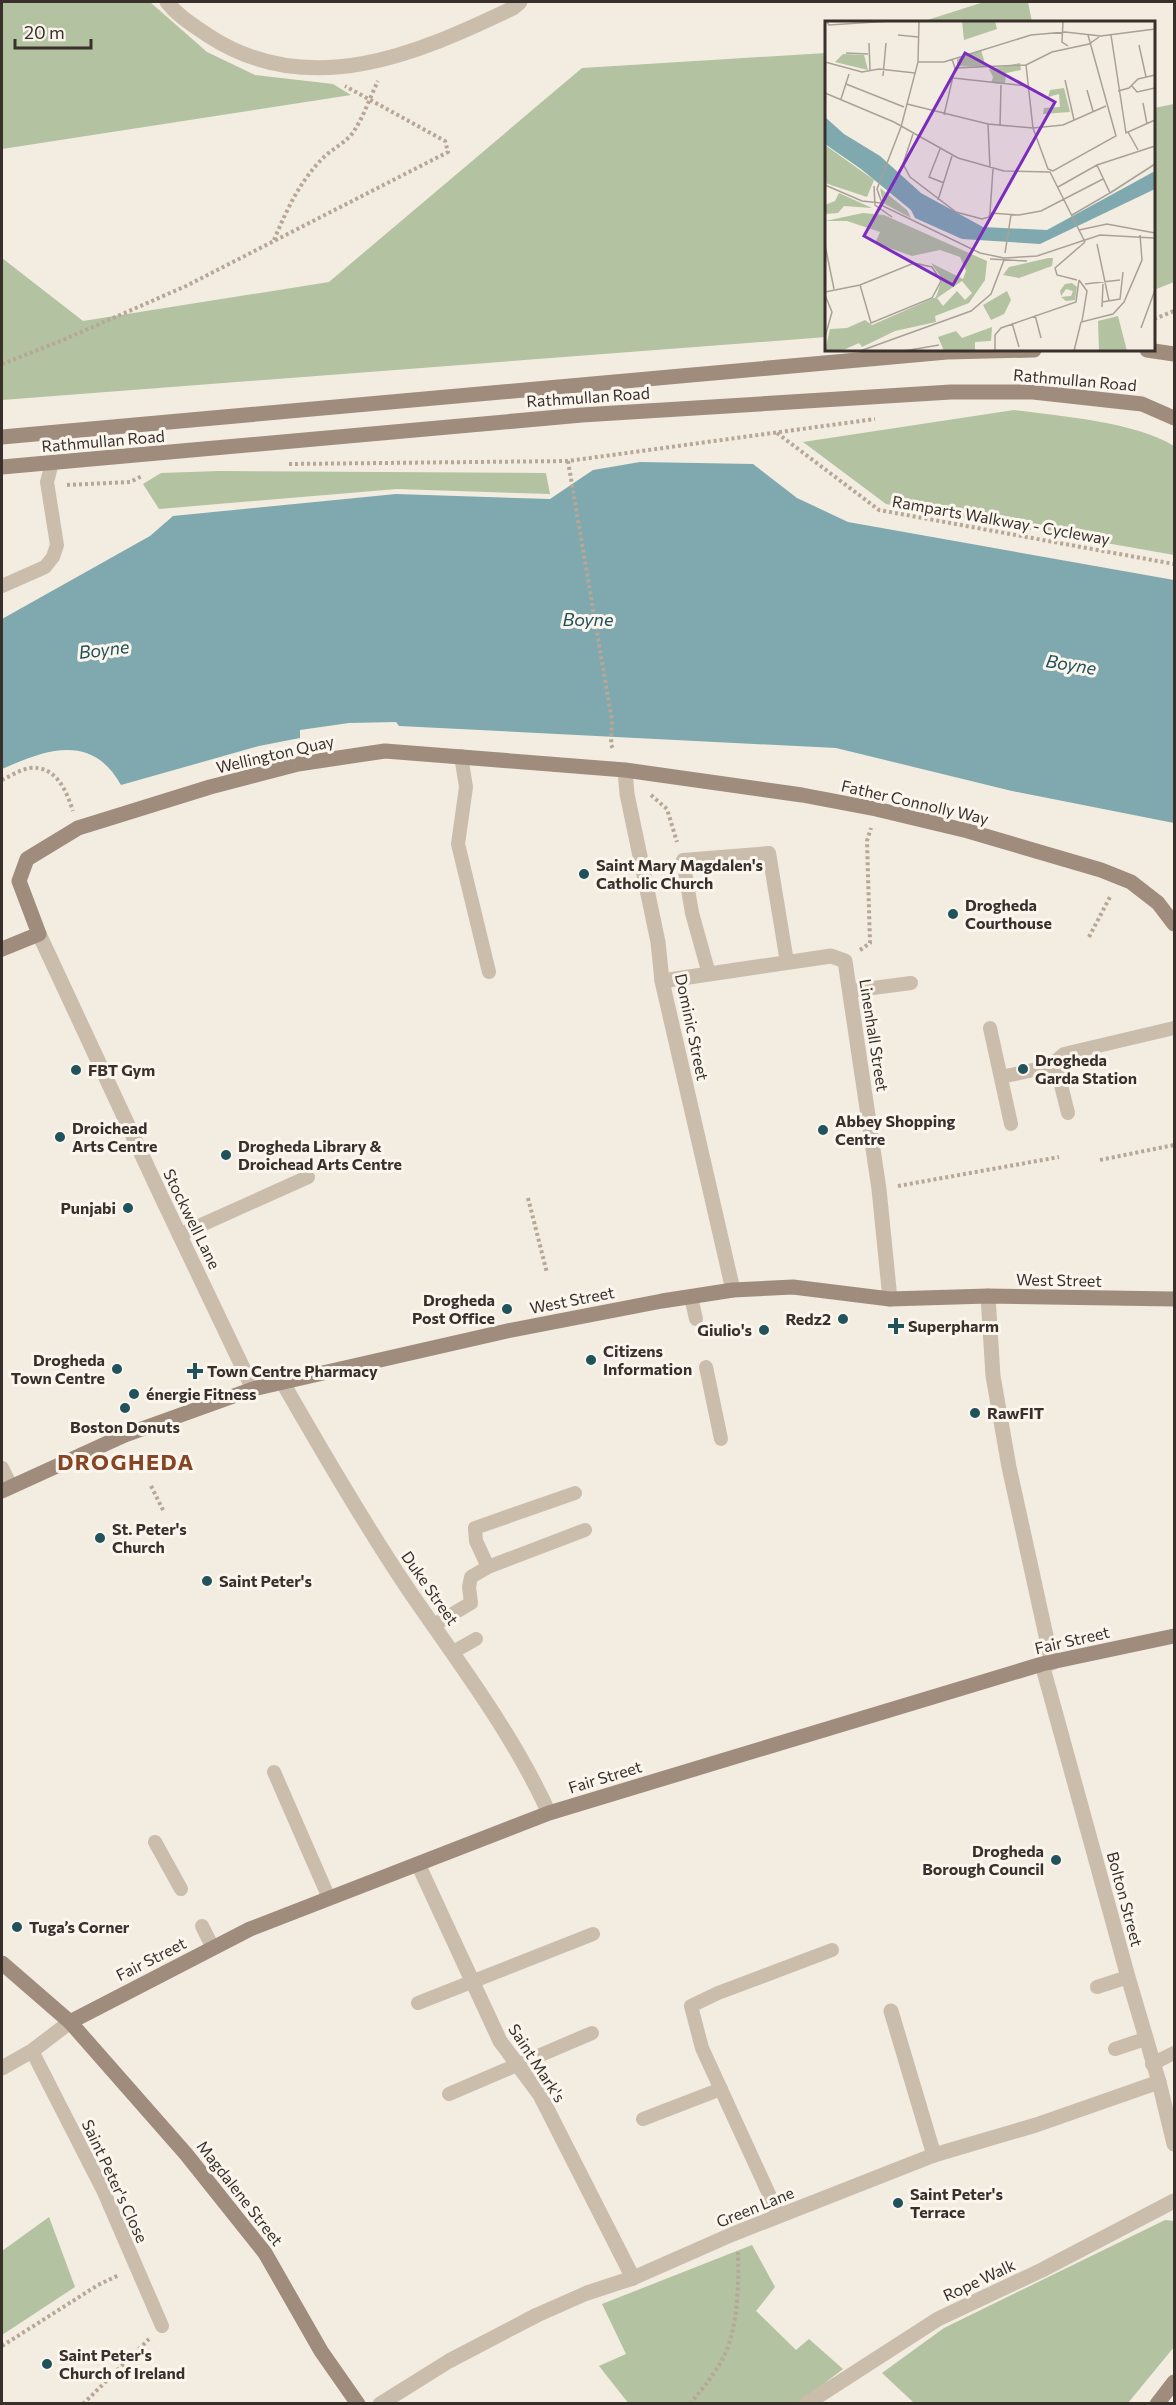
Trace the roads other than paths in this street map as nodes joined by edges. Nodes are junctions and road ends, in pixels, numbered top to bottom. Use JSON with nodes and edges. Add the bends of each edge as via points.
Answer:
{"nodes":[{"id":1,"x":167,"y":2,"type":"edge"},
{"id":2,"x":520,"y":2,"type":"edge"},
{"id":3,"x":990,"y":351,"type":"edge"},
{"id":4,"x":1154,"y":351,"type":"edge"},
{"id":5,"x":1174,"y":354,"type":"edge"},
{"id":6,"x":1174,"y":418,"type":"edge"},
{"id":7,"x":2,"y":437,"type":"edge"},
{"id":8,"x":52,"y":463,"type":"junction"},
{"id":9,"x":2,"y":467,"type":"edge"},
{"id":10,"x":2,"y":586,"type":"edge"},
{"id":11,"x":461,"y":756,"type":"junction"},
{"id":12,"x":625,"y":770,"type":"junction"},
{"id":13,"x":1174,"y":924,"type":"edge"},
{"id":14,"x":39,"y":934,"type":"junction"},
{"id":15,"x":2,"y":950,"type":"edge"},
{"id":16,"x":787,"y":962,"type":"junction"},
{"id":17,"x":489,"y":972,"type":"dead end"},
{"id":18,"x":709,"y":974,"type":"junction"},
{"id":19,"x":662,"y":981,"type":"junction"},
{"id":20,"x":911,"y":983,"type":"dead end"},
{"id":21,"x":850,"y":991,"type":"junction"},
{"id":22,"x":990,"y":1028,"type":"dead end"},
{"id":23,"x":1174,"y":1028,"type":"edge"},
{"id":24,"x":1056,"y":1065,"type":"junction"},
{"id":25,"x":1001,"y":1077,"type":"junction"},
{"id":26,"x":1068,"y":1113,"type":"dead end"},
{"id":27,"x":1011,"y":1124,"type":"dead end"},
{"id":28,"x":308,"y":1177,"type":"dead end"},
{"id":29,"x":179,"y":1235,"type":"junction"},
{"id":30,"x":733,"y":1290,"type":"junction"},
{"id":31,"x":988,"y":1296,"type":"junction"},
{"id":32,"x":691,"y":1297,"type":"junction"},
{"id":33,"x":890,"y":1299,"type":"junction"},
{"id":34,"x":1174,"y":1299,"type":"edge"},
{"id":35,"x":696,"y":1319,"type":"dead end"},
{"id":36,"x":706,"y":1367,"type":"dead end"},
{"id":37,"x":283,"y":1383,"type":"junction"},
{"id":38,"x":254,"y":1389,"type":"junction"},
{"id":39,"x":722,"y":1439,"type":"dead end"},
{"id":40,"x":2,"y":1468,"type":"edge"},
{"id":41,"x":6,"y":1488,"type":"edge"},
{"id":42,"x":575,"y":1493,"type":"dead end"},
{"id":43,"x":585,"y":1530,"type":"dead end"},
{"id":44,"x":488,"y":1568,"type":"junction"},
{"id":45,"x":434,"y":1625,"type":"junction"},
{"id":46,"x":1174,"y":1636,"type":"edge"},
{"id":47,"x":476,"y":1639,"type":"dead end"},
{"id":48,"x":453,"y":1652,"type":"junction"},
{"id":49,"x":1047,"y":1664,"type":"junction"},
{"id":50,"x":274,"y":1772,"type":"dead end"},
{"id":51,"x":549,"y":1813,"type":"junction"},
{"id":52,"x":155,"y":1842,"type":"dead end"},
{"id":53,"x":418,"y":1864,"type":"junction"},
{"id":54,"x":181,"y":1889,"type":"dead end"},
{"id":55,"x":328,"y":1898,"type":"junction"},
{"id":56,"x":202,"y":1926,"type":"dead end"},
{"id":57,"x":593,"y":1934,"type":"dead end"},
{"id":58,"x":213,"y":1948,"type":"junction"},
{"id":59,"x":832,"y":1950,"type":"dead end"},
{"id":60,"x":2,"y":1962,"type":"edge"},
{"id":61,"x":1128,"y":1977,"type":"junction"},
{"id":62,"x":471,"y":1982,"type":"junction"},
{"id":63,"x":1097,"y":1987,"type":"dead end"},
{"id":64,"x":418,"y":2003,"type":"dead end"},
{"id":65,"x":891,"y":2011,"type":"dead end"},
{"id":66,"x":70,"y":2022,"type":"junction"},
{"id":67,"x":592,"y":2033,"type":"dead end"},
{"id":68,"x":1145,"y":2039,"type":"junction"},
{"id":69,"x":1115,"y":2049,"type":"dead end"},
{"id":70,"x":32,"y":2051,"type":"junction"},
{"id":71,"x":1174,"y":2053,"type":"edge"},
{"id":72,"x":1152,"y":2064,"type":"junction"},
{"id":73,"x":517,"y":2065,"type":"junction"},
{"id":74,"x":2,"y":2068,"type":"edge"},
{"id":75,"x":1160,"y":2082,"type":"junction"},
{"id":76,"x":721,"y":2089,"type":"junction"},
{"id":77,"x":448,"y":2094,"type":"dead end"},
{"id":78,"x":643,"y":2119,"type":"dead end"},
{"id":79,"x":1174,"y":2144,"type":"edge"},
{"id":80,"x":934,"y":2156,"type":"junction"},
{"id":81,"x":1174,"y":2201,"type":"edge"},
{"id":82,"x":779,"y":2216,"type":"junction"},
{"id":83,"x":633,"y":2278,"type":"junction"},
{"id":84,"x":162,"y":2326,"type":"road end"},
{"id":85,"x":1174,"y":2382,"type":"edge"},
{"id":86,"x":358,"y":2403,"type":"edge"},
{"id":87,"x":380,"y":2403,"type":"edge"},
{"id":88,"x":806,"y":2403,"type":"edge"},
{"id":89,"x":1157,"y":2403,"type":"edge"}],
"edges":[{"from":1,"to":2,"type":"street","via":[[178,15],[227,47],[266,61],[315,70],[389,59],[450,38]]},
{"from":3,"to":7,"type":"main road","name":"Rathmullan Road"},
{"from":4,"to":5,"type":"main road"},
{"from":6,"to":8,"type":"main road","name":"Rathmullan Road","via":[[1142,404],[1033,392],[951,392],[582,415]]},
{"from":8,"to":9,"type":"main road","name":"Rathmullan Road"},
{"from":8,"to":10,"type":"lane","via":[[47,482],[57,545],[54,557],[45,567]]},
{"from":11,"to":12,"type":"main road","name":"Wellington Quay"},
{"from":11,"to":14,"type":"main road","name":"Wellington Quay","via":[[385,751],[298,764],[78,828],[27,859],[19,881]]},
{"from":11,"to":17,"type":"lane","via":[[466,787],[458,844]]},
{"from":12,"to":13,"type":"main road","name":"Father Connolly Way","via":[[876,809],[1040,851],[1131,882],[1158,903]]},
{"from":12,"to":19,"type":"street","name":"Dominic Street"},
{"from":14,"to":15,"type":"main road"},
{"from":14,"to":29,"type":"street","name":"Stockwell Lane"},
{"from":16,"to":18,"type":"street","name":"Linenhall Street"},
{"from":16,"to":18,"type":"lane","via":[[769,853],[683,860],[692,913]]},
{"from":16,"to":21,"type":"street","name":"Linenhall Street","via":[[831,956],[845,960]]},
{"from":18,"to":19,"type":"street","name":"Linenhall Street"},
{"from":19,"to":30,"type":"street","name":"Dominic Street"},
{"from":20,"to":21,"type":"lane"},
{"from":21,"to":33,"type":"street","name":"Linenhall Street","via":[[879,1189]]},
{"from":22,"to":25,"type":"lane"},
{"from":23,"to":24,"type":"lane","via":[[1065,1054]]},
{"from":24,"to":25,"type":"lane"},
{"from":24,"to":26,"type":"lane"},
{"from":25,"to":27,"type":"lane"},
{"from":28,"to":29,"type":"lane"},
{"from":29,"to":38,"type":"street","name":"Stockwell Lane"},
{"from":30,"to":32,"type":"main road","name":"West Street"},
{"from":30,"to":33,"type":"main road","name":"West Street","via":[[793,1287]]},
{"from":31,"to":33,"type":"main road","name":"West Street"},
{"from":31,"to":34,"type":"main road","name":"West Street"},
{"from":31,"to":49,"type":"street","name":"Bolton Street","via":[[993,1376]]},
{"from":32,"to":35,"type":"lane"},
{"from":32,"to":37,"type":"main road","name":"West Street","via":[[507,1331]]},
{"from":36,"to":39,"type":"lane"},
{"from":37,"to":38,"type":"main road","name":"West Street"},
{"from":37,"to":45,"type":"street","name":"Duke Street","via":[[357,1511]]},
{"from":38,"to":41,"type":"main road","name":"West Street","via":[[125,1435]]},
{"from":40,"to":41,"type":"lane"},
{"from":42,"to":44,"type":"lane","via":[[475,1528],[476,1541]]},
{"from":43,"to":44,"type":"lane"},
{"from":44,"to":45,"type":"lane","via":[[471,1577],[471,1603]]},
{"from":45,"to":48,"type":"street","name":"Duke Street"},
{"from":46,"to":49,"type":"main road","name":"Fair Street"},
{"from":47,"to":48,"type":"lane"},
{"from":48,"to":51,"type":"street","name":"Duke Street","via":[[514,1736]]},
{"from":49,"to":51,"type":"main road","name":"Fair Street"},
{"from":49,"to":61,"type":"street","name":"Bolton Street"},
{"from":50,"to":55,"type":"lane"},
{"from":51,"to":53,"type":"main road","name":"Fair Street"},
{"from":52,"to":54,"type":"lane"},
{"from":53,"to":55,"type":"main road","name":"Fair Street"},
{"from":53,"to":62,"type":"street","name":"Saint Mark's"},
{"from":55,"to":58,"type":"main road","name":"Fair Street"},
{"from":56,"to":58,"type":"lane"},
{"from":57,"to":62,"type":"lane"},
{"from":58,"to":66,"type":"main road","name":"Fair Street"},
{"from":59,"to":76,"type":"lane","via":[[691,2006],[702,2048]]},
{"from":60,"to":66,"type":"main road","name":"Magdalene Street"},
{"from":61,"to":63,"type":"lane"},
{"from":61,"to":68,"type":"street","name":"Bolton Street"},
{"from":62,"to":64,"type":"lane"},
{"from":62,"to":73,"type":"street","name":"Saint Mark's","via":[[500,2041]]},
{"from":65,"to":80,"type":"street"},
{"from":66,"to":70,"type":"street"},
{"from":66,"to":86,"type":"main road","name":"Magdalene Street","via":[[186,2154],[265,2253],[321,2351]]},
{"from":67,"to":73,"type":"lane"},
{"from":68,"to":69,"type":"lane"},
{"from":68,"to":72,"type":"street","name":"Bolton Street"},
{"from":70,"to":74,"type":"street"},
{"from":70,"to":84,"type":"lane","name":"Saint Peter's Close","via":[[103,2190]]},
{"from":71,"to":72,"type":"lane"},
{"from":72,"to":75,"type":"street","name":"Bolton Street"},
{"from":73,"to":77,"type":"lane"},
{"from":73,"to":83,"type":"street","name":"Saint Mark's","via":[[540,2095]]},
{"from":75,"to":79,"type":"street","name":"Bolton Street"},
{"from":75,"to":80,"type":"street","name":"Green Lane"},
{"from":76,"to":78,"type":"lane"},
{"from":76,"to":82,"type":"lane"},
{"from":80,"to":82,"type":"street","name":"Green Lane"},
{"from":81,"to":88,"type":"street","name":"Rope Walk","via":[[938,2319]]},
{"from":82,"to":83,"type":"street","name":"Green Lane"},
{"from":83,"to":87,"type":"street","name":"Green Lane","via":[[537,2315]]},
{"from":85,"to":89,"type":"main road"}]}
